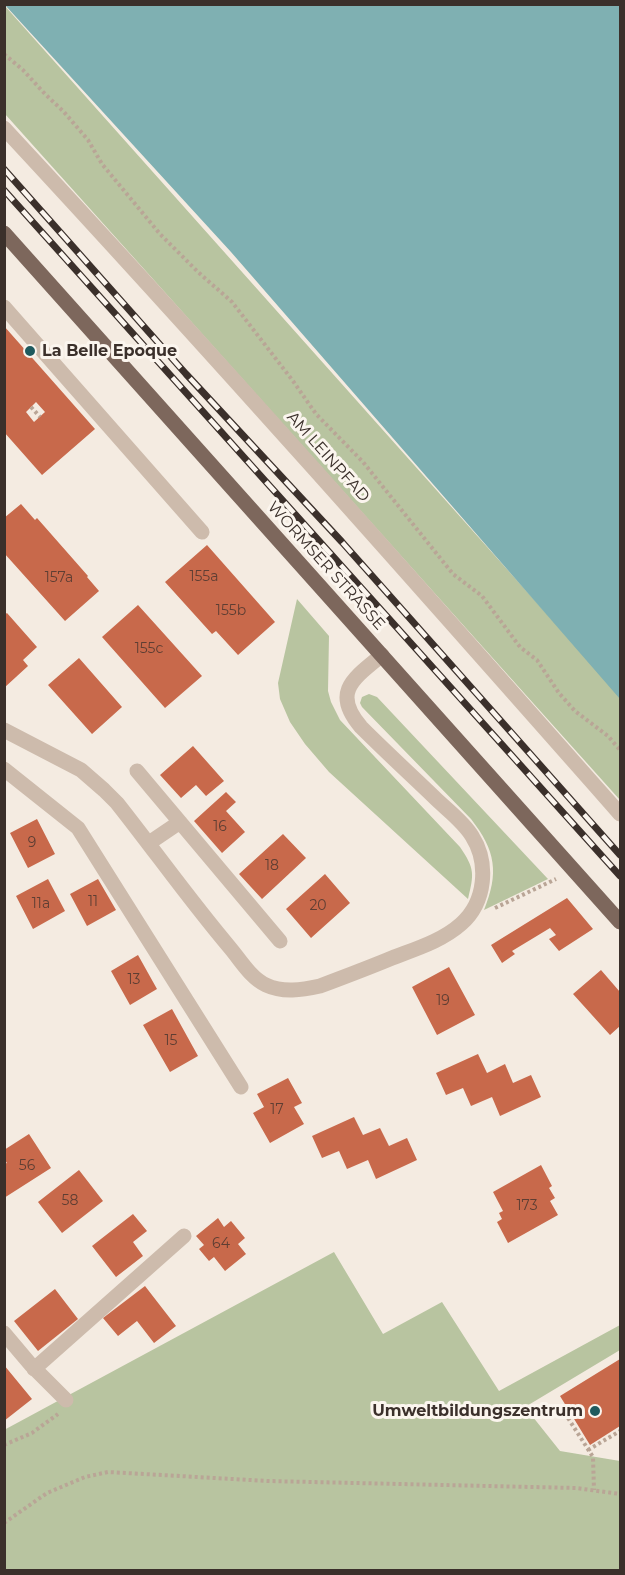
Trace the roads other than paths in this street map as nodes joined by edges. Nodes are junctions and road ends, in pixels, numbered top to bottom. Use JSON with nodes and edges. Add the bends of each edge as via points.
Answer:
{"nodes":[{"id":1,"x":4,"y":128,"type":"edge"},
{"id":2,"x":4,"y":233,"type":"edge"},
{"id":3,"x":4,"y":307,"type":"edge"},
{"id":4,"x":202,"y":532,"type":"dead end"},
{"id":5,"x":382,"y":655,"type":"junction"},
{"id":6,"x":4,"y":730,"type":"edge"},
{"id":7,"x":4,"y":769,"type":"edge"},
{"id":8,"x":137,"y":771,"type":"dead end"},
{"id":9,"x":621,"y":814,"type":"edge"},
{"id":10,"x":180,"y":822,"type":"junction"},
{"id":11,"x":149,"y":843,"type":"junction"},
{"id":12,"x":621,"y":922,"type":"edge"},
{"id":13,"x":280,"y":941,"type":"dead end"},
{"id":14,"x":241,"y":1087,"type":"dead end"},
{"id":15,"x":184,"y":1236,"type":"dead end"},
{"id":16,"x":4,"y":1333,"type":"edge"},
{"id":17,"x":34,"y":1369,"type":"junction"},
{"id":18,"x":66,"y":1400,"type":"road end"}],
"edges":[{"from":1,"to":9,"type":"street","name":"AM LEINPFAD","via":[[274,422]]},
{"from":2,"to":5,"type":"main road","name":"WORMSER STRASSE"},
{"from":3,"to":4,"type":"street"},
{"from":5,"to":11,"type":"street","via":[[352,682],[348,708],[361,728],[471,834],[478,847],[482,883],[474,908],[462,924],[423,947],[320,986],[285,991],[257,980]]},
{"from":5,"to":12,"type":"main road","name":"WORMSER STRASSE"},
{"from":6,"to":11,"type":"street","via":[[81,770],[117,803]]},
{"from":7,"to":14,"type":"street","via":[[78,828]]},
{"from":8,"to":10,"type":"street"},
{"from":10,"to":11,"type":"street"},
{"from":10,"to":13,"type":"street"},
{"from":15,"to":17,"type":"street"},
{"from":16,"to":17,"type":"street"},
{"from":17,"to":18,"type":"street"}]}
